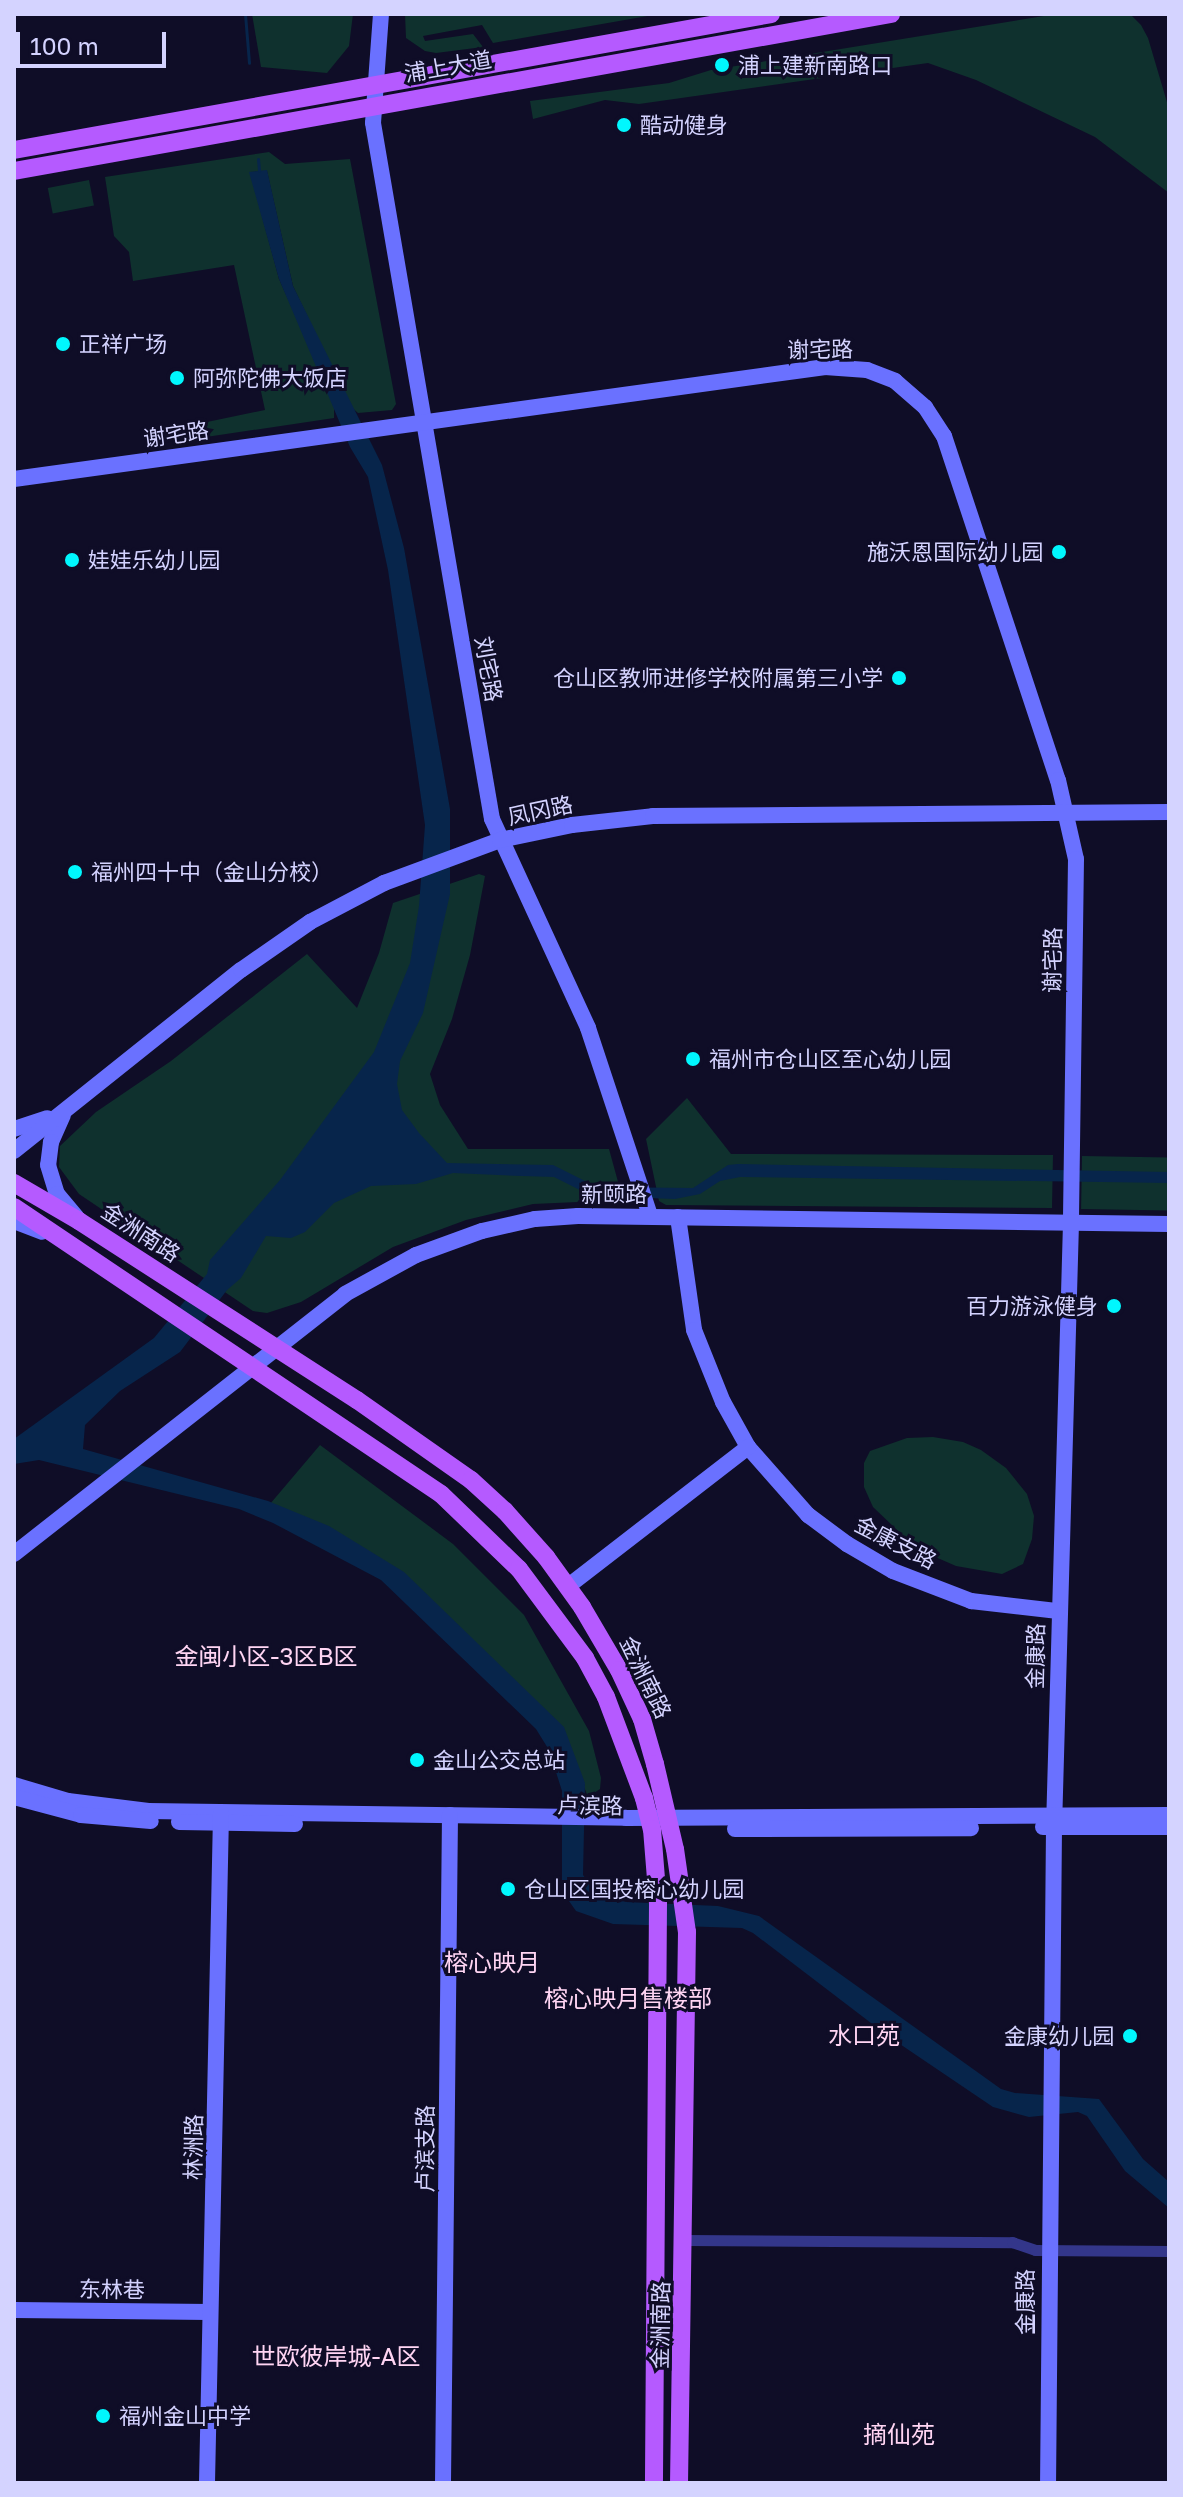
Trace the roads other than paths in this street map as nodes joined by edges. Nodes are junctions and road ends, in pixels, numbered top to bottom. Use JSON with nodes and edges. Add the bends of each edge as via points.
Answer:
{"nodes":[{"id":1,"x":381,"y":14,"type":"edge"},
{"id":2,"x":771,"y":14,"type":"edge"},
{"id":3,"x":891,"y":14,"type":"edge"},
{"id":4,"x":375,"y":84,"type":"junction"},
{"id":5,"x":373,"y":104,"type":"junction"},
{"id":6,"x":14,"y":150,"type":"edge"},
{"id":7,"x":14,"y":171,"type":"edge"},
{"id":8,"x":424,"y":420,"type":"junction"},
{"id":9,"x":14,"y":479,"type":"edge"},
{"id":10,"x":1066,"y":811,"type":"junction"},
{"id":11,"x":1169,"y":812,"type":"edge"},
{"id":12,"x":500,"y":840,"type":"junction"},
{"id":13,"x":66,"y":1109,"type":"junction"},
{"id":14,"x":14,"y":1129,"type":"edge"},
{"id":15,"x":14,"y":1151,"type":"edge"},
{"id":16,"x":14,"y":1183,"type":"edge"},
{"id":17,"x":14,"y":1207,"type":"edge"},
{"id":18,"x":1071,"y":1215,"type":"junction"},
{"id":19,"x":650,"y":1216,"type":"junction"},
{"id":20,"x":678,"y":1217,"type":"junction"},
{"id":21,"x":14,"y":1221,"type":"edge"},
{"id":22,"x":79,"y":1221,"type":"junction"},
{"id":23,"x":1169,"y":1224,"type":"edge"},
{"id":24,"x":57,"y":1238,"type":"junction"},
{"id":25,"x":277,"y":1348,"type":"junction"},
{"id":26,"x":253,"y":1367,"type":"junction"},
{"id":27,"x":748,"y":1447,"type":"junction"},
{"id":28,"x":14,"y":1554,"type":"edge"},
{"id":29,"x":567,"y":1587,"type":"junction"},
{"id":30,"x":1058,"y":1611,"type":"junction"},
{"id":31,"x":14,"y":1785,"type":"edge"},
{"id":32,"x":14,"y":1797,"type":"edge"},
{"id":33,"x":1169,"y":1815,"type":"edge"},
{"id":34,"x":220,"y":1817,"type":"junction"},
{"id":35,"x":450,"y":1820,"type":"junction"},
{"id":36,"x":1054,"y":1822,"type":"junction"},
{"id":37,"x":660,"y":1823,"type":"junction"},
{"id":38,"x":1169,"y":1827,"type":"edge"},
{"id":39,"x":685,"y":2240,"type":"junction"},
{"id":40,"x":1047,"y":2250,"type":"junction"},
{"id":41,"x":1169,"y":2251,"type":"edge"},
{"id":42,"x":14,"y":2310,"type":"edge"},
{"id":43,"x":210,"y":2312,"type":"junction"},
{"id":44,"x":207,"y":2483,"type":"edge"},
{"id":45,"x":443,"y":2483,"type":"edge"},
{"id":46,"x":654,"y":2483,"type":"edge"},
{"id":47,"x":679,"y":2483,"type":"edge"},
{"id":48,"x":1048,"y":2483,"type":"edge"}],
"edges":[{"from":1,"to":4,"type":"street","name":"刘宅路"},
{"from":2,"to":4,"type":"main road","name":"浦上大道"},
{"from":3,"to":5,"type":"main road","name":"浦上大道"},
{"from":4,"to":5,"type":"street","name":"刘宅路"},
{"from":4,"to":6,"type":"main road","name":"浦上大道"},
{"from":5,"to":7,"type":"main road","name":"浦上大道"},
{"from":5,"to":8,"type":"street","name":"刘宅路"},
{"from":8,"to":9,"type":"street","name":"谢宅路"},
{"from":8,"to":10,"type":"street","name":"谢宅路","via":[[817,367],[867,370],[895,381],[925,407],[948,445]]},
{"from":8,"to":12,"type":"street","name":"刘宅路","via":[[492,819]]},
{"from":10,"to":11,"type":"street","name":"凤冈路"},
{"from":10,"to":12,"type":"street","name":"凤冈路","via":[[640,817]]},
{"from":10,"to":18,"type":"street","name":"谢宅路","via":[[1076,859]]},
{"from":12,"to":13,"type":"street","name":"凤冈路","via":[[419,868],[334,908],[263,953]]},
{"from":12,"to":19,"type":"street","name":"刘宅路","via":[[588,1028]]},
{"from":13,"to":14,"type":"street"},
{"from":13,"to":15,"type":"street","name":"凤冈路"},
{"from":13,"to":22,"type":"street","via":[[55,1130],[48,1165],[57,1194]]},
{"from":16,"to":22,"type":"main road","name":"金洲南路"},
{"from":17,"to":24,"type":"main road","name":"金洲南路"},
{"from":18,"to":20,"type":"street","name":"新颐路"},
{"from":18,"to":23,"type":"street","name":"新颐路"},
{"from":18,"to":30,"type":"street","name":"金康路"},
{"from":19,"to":20,"type":"street","name":"新颐路"},
{"from":19,"to":25,"type":"street","name":"新颐路","via":[[535,1219],[456,1240],[345,1294]]},
{"from":20,"to":27,"type":"street","name":"金康支路","via":[[694,1330]]},
{"from":21,"to":24,"type":"street"},
{"from":22,"to":25,"type":"main road","name":"金洲南路"},
{"from":24,"to":26,"type":"main road","name":"金洲南路"},
{"from":25,"to":26,"type":"street","name":"新颐路"},
{"from":25,"to":29,"type":"main road","name":"金洲南路","via":[[471,1480],[505,1511]]},
{"from":26,"to":28,"type":"street","name":"新颐路"},
{"from":26,"to":37,"type":"main road","name":"金洲南路","via":[[441,1494],[519,1569],[594,1673]]},
{"from":27,"to":29,"type":"street"},
{"from":27,"to":30,"type":"street","name":"金康支路","via":[[808,1515],[893,1571],[971,1601]]},
{"from":29,"to":37,"type":"main road","name":"金洲南路","via":[[606,1647],[648,1736]]},
{"from":30,"to":36,"type":"street","name":"金康路"},
{"from":31,"to":34,"type":"street","via":[[105,1807]]},
{"from":32,"to":34,"type":"street","via":[[104,1818]]},
{"from":33,"to":36,"type":"street"},
{"from":34,"to":35,"type":"street"},
{"from":34,"to":43,"type":"street","name":"林洲路"},
{"from":35,"to":37,"type":"street","name":"卢滨路"},
{"from":35,"to":45,"type":"street","name":"卢滨支路"},
{"from":36,"to":37,"type":"street"},
{"from":36,"to":38,"type":"street"},
{"from":36,"to":40,"type":"street","name":"金康路"},
{"from":37,"to":39,"type":"main road","name":"金洲南路","via":[[684,1903],[687,1932]]},
{"from":37,"to":46,"type":"main road","name":"金洲南路"},
{"from":39,"to":40,"type":"street","via":[[1012,2242]]},
{"from":39,"to":47,"type":"main road","name":"金洲南路"},
{"from":40,"to":41,"type":"street"},
{"from":40,"to":48,"type":"street","name":"金康路"},
{"from":42,"to":43,"type":"street","name":"东林巷"},
{"from":43,"to":44,"type":"street","name":"林洲路"}]}
